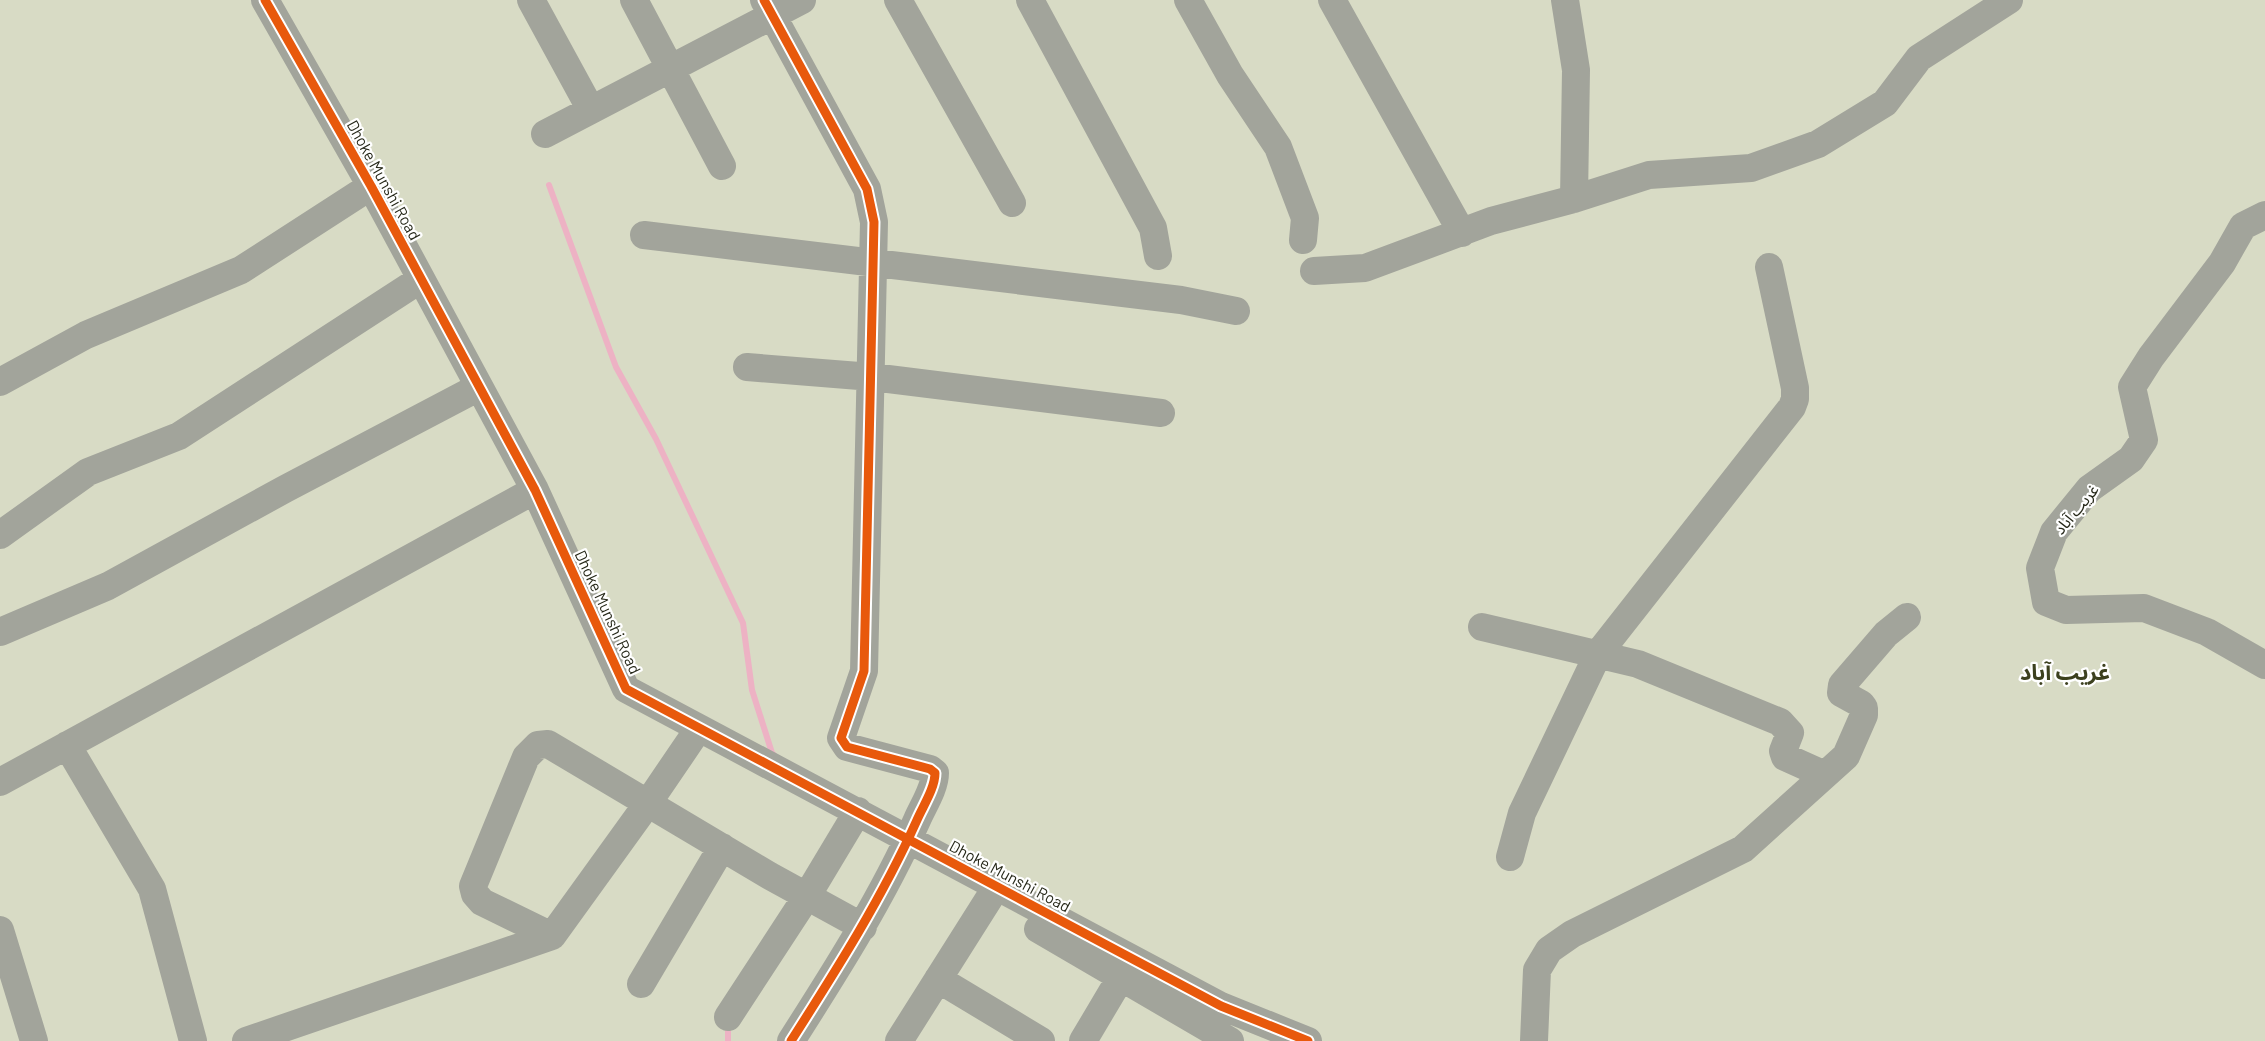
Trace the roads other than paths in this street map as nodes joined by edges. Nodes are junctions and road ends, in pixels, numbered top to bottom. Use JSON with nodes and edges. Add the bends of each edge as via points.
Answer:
{"nodes":[{"id":1,"x":265,"y":0,"type":"edge"},
{"id":2,"x":531,"y":0,"type":"edge"},
{"id":3,"x":634,"y":0,"type":"edge"},
{"id":4,"x":802,"y":0,"type":"edge"},
{"id":5,"x":898,"y":0,"type":"edge"},
{"id":6,"x":1030,"y":0,"type":"edge"},
{"id":7,"x":1188,"y":0,"type":"edge"},
{"id":8,"x":1332,"y":0,"type":"edge"},
{"id":9,"x":1564,"y":0,"type":"edge"},
{"id":10,"x":2009,"y":0,"type":"edge"},
{"id":11,"x":768,"y":8,"type":"edge"},
{"id":12,"x":670,"y":69,"type":"junction"},
{"id":13,"x":591,"y":110,"type":"junction"},
{"id":14,"x":545,"y":134,"type":"dead end"},
{"id":15,"x":723,"y":166,"type":"dead end"},
{"id":16,"x":371,"y":186,"type":"junction"},
{"id":17,"x":1574,"y":199,"type":"junction"},
{"id":18,"x":1012,"y":202,"type":"dead end"},
{"id":19,"x":2265,"y":215,"type":"edge"},
{"id":20,"x":1462,"y":233,"type":"junction"},
{"id":21,"x":644,"y":235,"type":"dead end"},
{"id":22,"x":1303,"y":240,"type":"dead end"},
{"id":23,"x":1158,"y":256,"type":"dead end"},
{"id":24,"x":874,"y":263,"type":"junction"},
{"id":25,"x":1769,"y":267,"type":"dead end"},
{"id":26,"x":1314,"y":271,"type":"dead end"},
{"id":27,"x":421,"y":279,"type":"junction"},
{"id":28,"x":1236,"y":311,"type":"dead end"},
{"id":29,"x":747,"y":367,"type":"dead end"},
{"id":30,"x":872,"y":377,"type":"junction"},
{"id":31,"x":0,"y":382,"type":"edge"},
{"id":32,"x":479,"y":387,"type":"junction"},
{"id":33,"x":1161,"y":413,"type":"dead end"},
{"id":34,"x":535,"y":490,"type":"junction"},
{"id":35,"x":0,"y":535,"type":"edge"},
{"id":36,"x":1907,"y":617,"type":"dead end"},
{"id":37,"x":1482,"y":627,"type":"dead end"},
{"id":38,"x":0,"y":632,"type":"edge"},
{"id":39,"x":1598,"y":654,"type":"junction"},
{"id":40,"x":2265,"y":665,"type":"edge"},
{"id":41,"x":699,"y":728,"type":"junction"},
{"id":42,"x":66,"y":745,"type":"junction"},
{"id":43,"x":1825,"y":775,"type":"junction"},
{"id":44,"x":0,"y":782,"type":"edge"},
{"id":45,"x":648,"y":803,"type":"junction"},
{"id":46,"x":858,"y":811,"type":"junction"},
{"id":47,"x":909,"y":838,"type":"junction"},
{"id":48,"x":722,"y":847,"type":"junction"},
{"id":49,"x":1510,"y":858,"type":"dead end"},
{"id":50,"x":993,"y":893,"type":"junction"},
{"id":51,"x":807,"y":896,"type":"junction"},
{"id":52,"x":863,"y":927,"type":"junction"},
{"id":53,"x":0,"y":930,"type":"edge"},
{"id":54,"x":552,"y":936,"type":"junction"},
{"id":55,"x":1121,"y":977,"type":"junction"},
{"id":56,"x":938,"y":979,"type":"junction"},
{"id":57,"x":641,"y":984,"type":"dead end"},
{"id":58,"x":728,"y":1017,"type":"dead end"},
{"id":59,"x":906,"y":1039,"type":"edge"},
{"id":60,"x":34,"y":1041,"type":"edge"},
{"id":61,"x":193,"y":1041,"type":"edge"},
{"id":62,"x":246,"y":1041,"type":"edge"},
{"id":63,"x":791,"y":1041,"type":"edge"},
{"id":64,"x":1041,"y":1041,"type":"edge"},
{"id":65,"x":1083,"y":1041,"type":"edge"},
{"id":66,"x":1230,"y":1041,"type":"edge"},
{"id":67,"x":1308,"y":1041,"type":"edge"},
{"id":68,"x":1534,"y":1041,"type":"edge"}],
"edges":[{"from":1,"to":16,"type":"street","name":"Dhoke Munshi Road"},
{"from":2,"to":13,"type":"street"},
{"from":3,"to":12,"type":"street"},
{"from":4,"to":11,"type":"street"},
{"from":5,"to":18,"type":"street"},
{"from":6,"to":23,"type":"street","via":[[1153,228]]},
{"from":7,"to":22,"type":"street","via":[[1230,75],[1278,147],[1305,218]]},
{"from":8,"to":20,"type":"street"},
{"from":9,"to":17,"type":"street","via":[[1576,70]]},
{"from":10,"to":17,"type":"street","via":[[1918,58],[1885,103],[1818,144],[1750,168],[1649,175]]},
{"from":11,"to":12,"type":"street"},
{"from":11,"to":24,"type":"street","via":[[867,189],[874,222]]},
{"from":12,"to":13,"type":"street"},
{"from":12,"to":15,"type":"street"},
{"from":13,"to":14,"type":"street"},
{"from":16,"to":27,"type":"street","name":"Dhoke Munshi Road"},
{"from":16,"to":31,"type":"street","via":[[241,270],[86,335]]},
{"from":17,"to":20,"type":"street","via":[[1491,221]]},
{"from":19,"to":40,"type":"street","name":"غریب آباد","via":[[2243,226],[2222,263],[2151,357],[2132,387],[2144,440],[2131,459],[2089,489],[2054,532],[2040,568],[2046,602],[2066,610],[2144,608],[2207,632]]},
{"from":20,"to":26,"type":"street","via":[[1365,268]]},
{"from":21,"to":24,"type":"street"},
{"from":24,"to":28,"type":"street","via":[[1181,300]]},
{"from":24,"to":30,"type":"street"},
{"from":25,"to":39,"type":"street","via":[[1795,388],[1792,408]]},
{"from":27,"to":32,"type":"street","name":"Dhoke Munshi Road"},
{"from":27,"to":35,"type":"street","via":[[179,436],[88,472]]},
{"from":29,"to":30,"type":"street"},
{"from":30,"to":33,"type":"street"},
{"from":30,"to":47,"type":"street","via":[[864,671],[841,738],[847,747],[935,773]]},
{"from":32,"to":34,"type":"street","name":"Dhoke Munshi Road"},
{"from":32,"to":38,"type":"street","via":[[108,586]]},
{"from":34,"to":41,"type":"street","name":"Dhoke Munshi Road","via":[[626,689]]},
{"from":34,"to":42,"type":"street"},
{"from":36,"to":43,"type":"street","via":[[1886,634],[1842,685],[1841,693],[1861,704],[1864,715],[1846,756]]},
{"from":37,"to":39,"type":"street"},
{"from":39,"to":43,"type":"street","via":[[1638,664],[1780,722],[1790,732],[1783,750],[1785,757]]},
{"from":39,"to":49,"type":"street","via":[[1522,813]]},
{"from":41,"to":45,"type":"street"},
{"from":41,"to":46,"type":"street","name":"Dhoke Munshi Road"},
{"from":42,"to":44,"type":"street"},
{"from":42,"to":61,"type":"street","via":[[152,889]]},
{"from":43,"to":68,"type":"street","via":[[1743,849],[1572,934],[1550,950],[1537,970]]},
{"from":45,"to":48,"type":"street"},
{"from":45,"to":54,"type":"street"},
{"from":45,"to":54,"type":"street","via":[[548,744],[538,745],[526,757],[473,886],[482,902]]},
{"from":46,"to":47,"type":"street","name":"Dhoke Munshi Road"},
{"from":46,"to":51,"type":"street"},
{"from":47,"to":50,"type":"street","name":"Dhoke Munshi Road"},
{"from":47,"to":52,"type":"street"},
{"from":48,"to":51,"type":"street"},
{"from":48,"to":57,"type":"street"},
{"from":50,"to":55,"type":"street"},
{"from":50,"to":56,"type":"street"},
{"from":50,"to":67,"type":"street","name":"Dhoke Munshi Road","via":[[1221,1006]]},
{"from":51,"to":52,"type":"street"},
{"from":51,"to":58,"type":"street"},
{"from":52,"to":63,"type":"street"},
{"from":53,"to":60,"type":"street"},
{"from":54,"to":62,"type":"street"},
{"from":55,"to":65,"type":"street"},
{"from":55,"to":66,"type":"street"},
{"from":56,"to":59,"type":"street"},
{"from":56,"to":64,"type":"street"}]}
